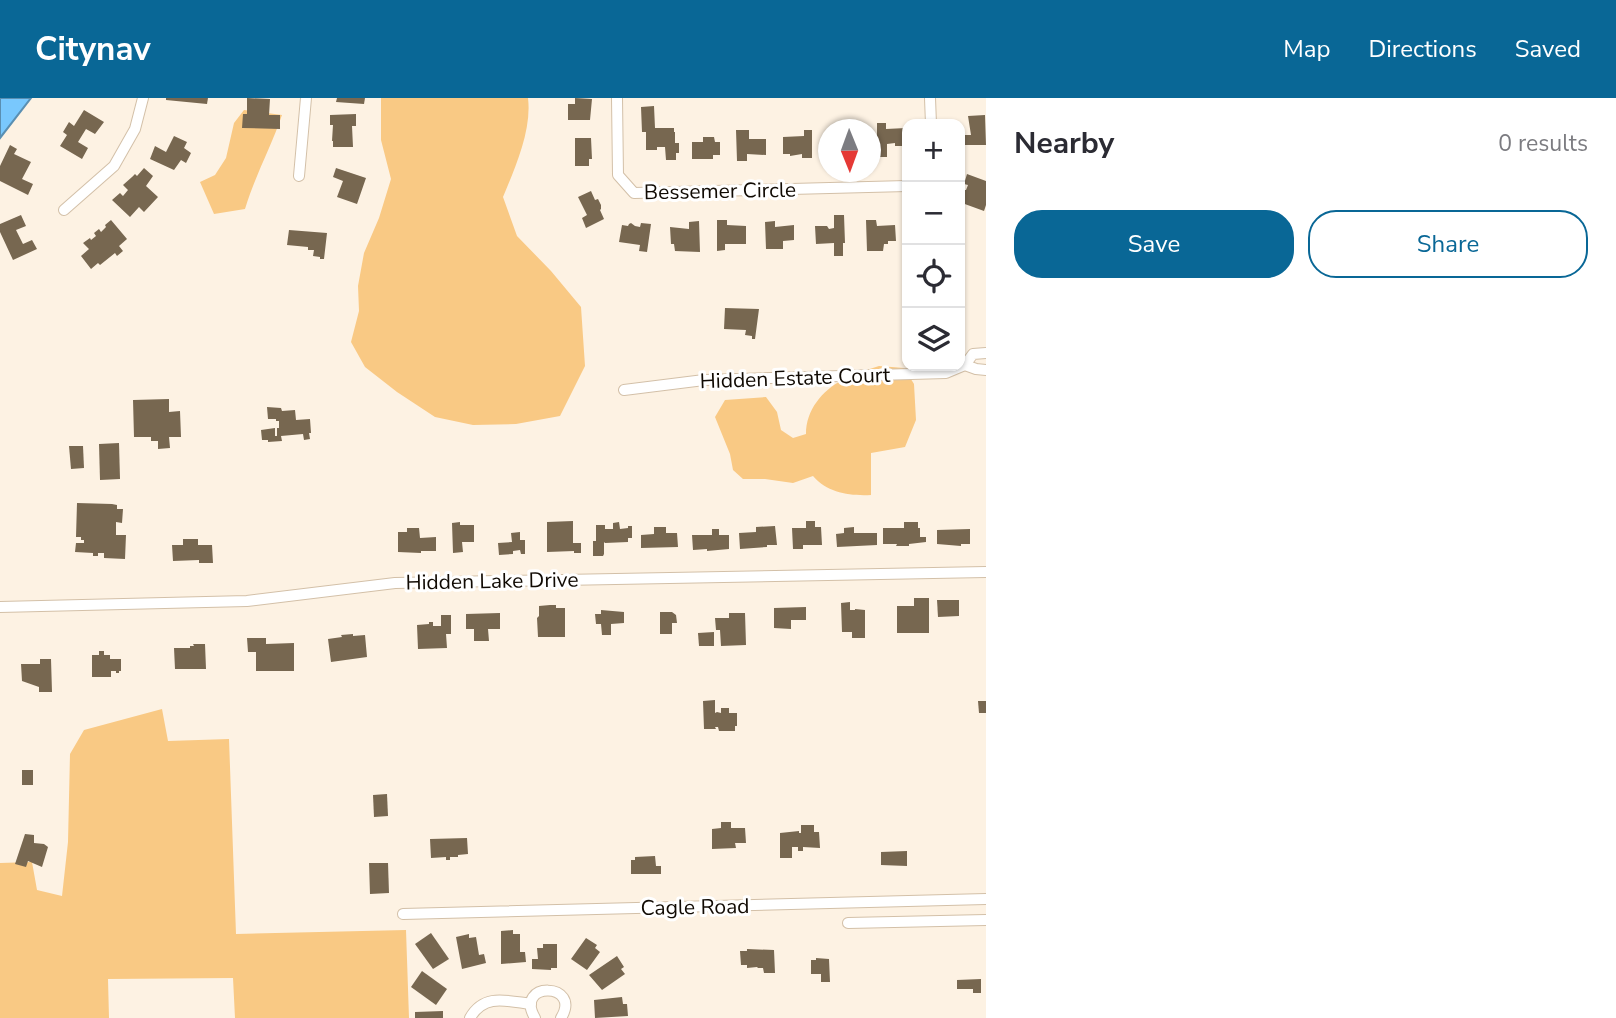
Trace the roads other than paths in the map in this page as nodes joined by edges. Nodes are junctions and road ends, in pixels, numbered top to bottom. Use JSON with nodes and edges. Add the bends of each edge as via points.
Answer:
{"nodes":[{"id":1,"x":143,"y":98,"type":"edge"},
{"id":2,"x":306,"y":98,"type":"edge"},
{"id":3,"x":617,"y":98,"type":"edge"},
{"id":4,"x":930,"y":98,"type":"edge"},
{"id":5,"x":930,"y":119,"type":"edge"},
{"id":6,"x":299,"y":176,"type":"dead end"},
{"id":7,"x":902,"y":186,"type":"edge"},
{"id":8,"x":64,"y":210,"type":"dead end"},
{"id":9,"x":986,"y":353,"type":"edge"},
{"id":10,"x":965,"y":365,"type":"joint"},
{"id":11,"x":986,"y":369,"type":"edge"},
{"id":12,"x":951,"y":371,"type":"edge"},
{"id":13,"x":624,"y":390,"type":"dead end"},
{"id":14,"x":986,"y":572,"type":"edge"},
{"id":15,"x":0,"y":607,"type":"edge"},
{"id":16,"x":986,"y":899,"type":"edge"},
{"id":17,"x":403,"y":914,"type":"dead end"},
{"id":18,"x":986,"y":920,"type":"edge"},
{"id":19,"x":848,"y":923,"type":"dead end"},
{"id":20,"x":531,"y":1004,"type":"junction"},
{"id":21,"x":470,"y":1018,"type":"edge"},
{"id":22,"x":535,"y":1018,"type":"edge"},
{"id":23,"x":561,"y":1018,"type":"edge"}],
"edges":[{"from":1,"to":8,"type":"street","via":[[135,129],[114,166]]},
{"from":2,"to":6,"type":"street"},
{"from":3,"to":7,"type":"street","name":"Bessemer Circle","via":[[618,174],[634,193]]},
{"from":4,"to":5,"type":"street"},
{"from":9,"to":10,"type":"street","name":"Hidden Estate Court","via":[[973,354]]},
{"from":10,"to":11,"type":"street","name":"Hidden Estate Court"},
{"from":12,"to":13,"type":"street","name":"Hidden Estate Court","via":[[704,380]]},
{"from":14,"to":15,"type":"street","name":"Hidden Lake Drive","via":[[395,583],[247,601]]},
{"from":16,"to":17,"type":"street","name":"Cagle Road"},
{"from":18,"to":19,"type":"street"},
{"from":20,"to":21,"type":"street","via":[[491,1000]]},
{"from":20,"to":22,"type":"street"},
{"from":20,"to":23,"type":"street","via":[[541,991],[558,992],[565,1002]]}]}
